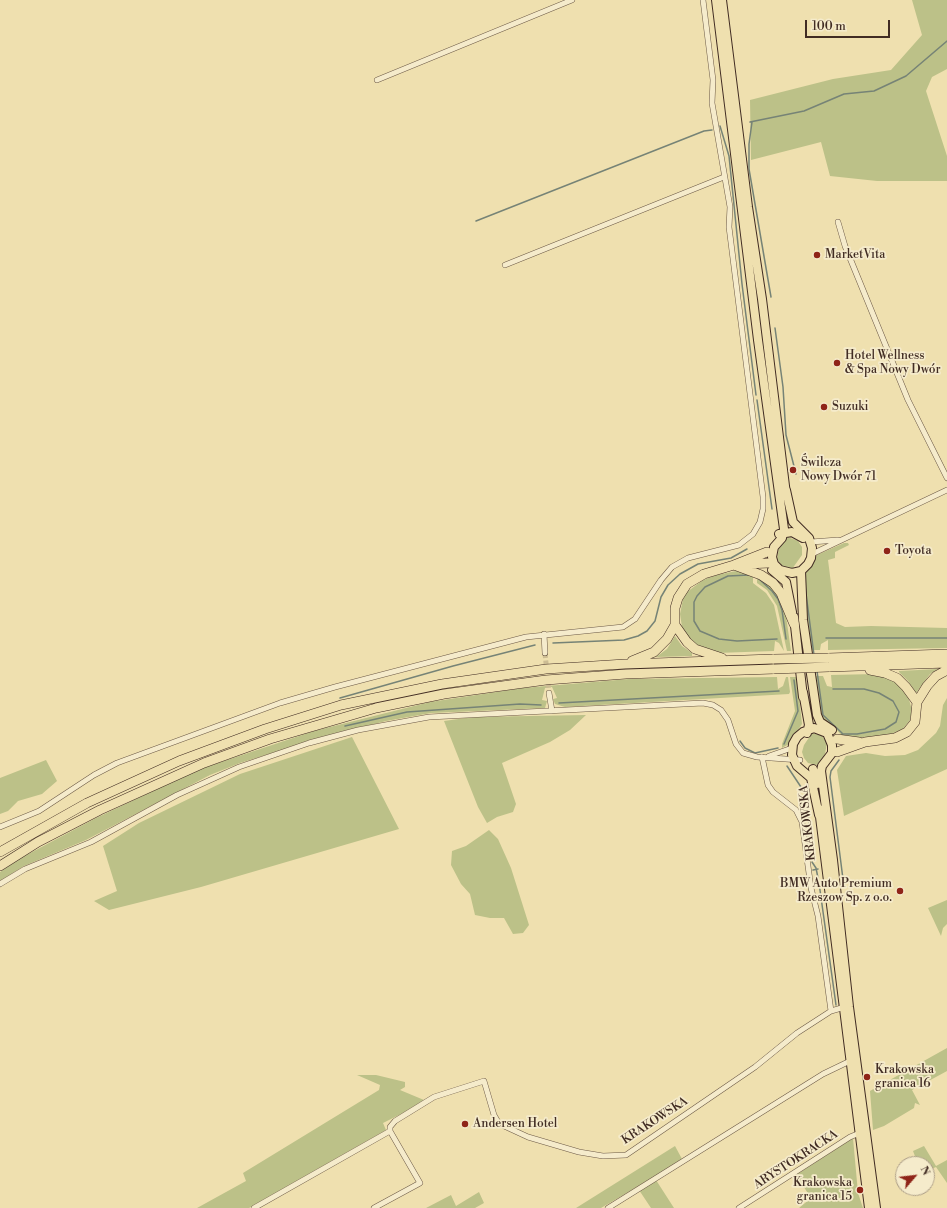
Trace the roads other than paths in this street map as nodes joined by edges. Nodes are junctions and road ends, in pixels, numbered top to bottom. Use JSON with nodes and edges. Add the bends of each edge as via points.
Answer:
{"nodes":[{"id":1,"x":572,"y":0,"type":"edge"},
{"id":2,"x":704,"y":0,"type":"edge"},
{"id":3,"x":716,"y":0,"type":"edge"},
{"id":4,"x":722,"y":0,"type":"edge"},
{"id":5,"x":377,"y":80,"type":"dead end"},
{"id":6,"x":724,"y":177,"type":"junction"},
{"id":7,"x":742,"y":212,"type":"junction"},
{"id":8,"x":730,"y":214,"type":"junction"},
{"id":9,"x":838,"y":222,"type":"dead end"},
{"id":10,"x":505,"y":265,"type":"dead end"},
{"id":11,"x":947,"y":478,"type":"edge"},
{"id":12,"x":786,"y":490,"type":"junction"},
{"id":13,"x":947,"y":490,"type":"edge"},
{"id":14,"x":784,"y":533,"type":"junction"},
{"id":15,"x":843,"y":539,"type":"junction"},
{"id":16,"x":808,"y":542,"type":"junction"},
{"id":17,"x":767,"y":552,"type":"junction"},
{"id":18,"x":812,"y":554,"type":"junction"},
{"id":19,"x":771,"y":564,"type":"junction"},
{"id":20,"x":734,"y":565,"type":"junction"},
{"id":21,"x":795,"y":572,"type":"junction"},
{"id":22,"x":794,"y":621,"type":"junction"},
{"id":23,"x":675,"y":625,"type":"junction"},
{"id":24,"x":544,"y":634,"type":"junction"},
{"id":25,"x":545,"y":653,"type":"tunnel mouth"},
{"id":26,"x":947,"y":654,"type":"edge"},
{"id":27,"x":733,"y":661,"type":"junction"},
{"id":28,"x":828,"y":662,"type":"junction"},
{"id":29,"x":947,"y":663,"type":"edge"},
{"id":30,"x":625,"y":664,"type":"junction"},
{"id":31,"x":774,"y":664,"type":"junction"},
{"id":32,"x":847,"y":667,"type":"junction"},
{"id":33,"x":947,"y":670,"type":"edge"},
{"id":34,"x":812,"y":683,"type":"junction"},
{"id":35,"x":549,"y":693,"type":"tunnel mouth"},
{"id":36,"x":917,"y":702,"type":"junction"},
{"id":37,"x":552,"y":711,"type":"junction"},
{"id":38,"x":818,"y":728,"type":"junction"},
{"id":39,"x":805,"y":730,"type":"junction"},
{"id":40,"x":834,"y":739,"type":"junction"},
{"id":41,"x":865,"y":742,"type":"junction"},
{"id":42,"x":792,"y":748,"type":"junction"},
{"id":43,"x":837,"y":752,"type":"junction"},
{"id":44,"x":764,"y":757,"type":"junction"},
{"id":45,"x":797,"y":760,"type":"junction"},
{"id":46,"x":820,"y":768,"type":"junction"},
{"id":47,"x":819,"y":815,"type":"junction"},
{"id":48,"x":0,"y":827,"type":"edge"},
{"id":49,"x":0,"y":852,"type":"edge"},
{"id":50,"x":0,"y":866,"type":"edge"},
{"id":51,"x":0,"y":884,"type":"edge"},
{"id":52,"x":846,"y":1007,"type":"junction"},
{"id":53,"x":829,"y":1012,"type":"junction"},
{"id":54,"x":850,"y":1061,"type":"junction"},
{"id":55,"x":390,"y":1131,"type":"junction"},
{"id":56,"x":862,"y":1132,"type":"junction"},
{"id":57,"x":254,"y":1208,"type":"edge"},
{"id":58,"x":374,"y":1208,"type":"edge"},
{"id":59,"x":608,"y":1208,"type":"edge"},
{"id":60,"x":739,"y":1208,"type":"edge"},
{"id":61,"x":869,"y":1208,"type":"edge"},
{"id":62,"x":876,"y":1208,"type":"edge"}],
"edges":[{"from":1,"to":5,"type":"street"},
{"from":2,"to":6,"type":"street","via":[[713,80],[713,109]]},
{"from":3,"to":7,"type":"main road"},
{"from":4,"to":12,"type":"main road"},
{"from":6,"to":8,"type":"street"},
{"from":6,"to":10,"type":"street"},
{"from":7,"to":8,"type":"street"},
{"from":7,"to":14,"type":"main road"},
{"from":8,"to":24,"type":"street","via":[[729,227],[762,492],[763,509],[760,522],[753,534],[740,545],[688,558],[672,567],[640,614],[628,624],[611,629]]},
{"from":9,"to":11,"type":"street","via":[[845,246],[908,400]]},
{"from":12,"to":14,"type":"main road","via":[[788,517]]},
{"from":12,"to":16,"type":"main road","via":[[793,522]]},
{"from":13,"to":15,"type":"street"},
{"from":14,"to":16,"type":"main road","via":[[800,535]]},
{"from":14,"to":17,"type":"main road","via":[[771,542]]},
{"from":14,"to":19,"type":"main road","via":[[772,551]]},
{"from":15,"to":16,"type":"street"},
{"from":15,"to":18,"type":"street"},
{"from":16,"to":18,"type":"main road"},
{"from":16,"to":21,"type":"main road","via":[[807,555]]},
{"from":17,"to":19,"type":"main road"},
{"from":17,"to":20,"type":"highway"},
{"from":18,"to":21,"type":"main road","via":[[809,562]]},
{"from":19,"to":20,"type":"highway"},
{"from":19,"to":21,"type":"main road","via":[[780,570]]},
{"from":19,"to":22,"type":"main road","via":[[774,572],[786,582]]},
{"from":20,"to":22,"type":"highway","via":[[761,575],[773,583]]},
{"from":20,"to":23,"type":"highway","via":[[704,574],[687,584],[676,604]]},
{"from":21,"to":22,"type":"main road","via":[[791,582]]},
{"from":21,"to":34,"type":"main road"},
{"from":22,"to":39,"type":"main road","via":[[806,703]]},
{"from":23,"to":27,"type":"highway","via":[[695,649]]},
{"from":23,"to":30,"type":"highway","via":[[657,650]]},
{"from":24,"to":25,"type":"street"},
{"from":24,"to":48,"type":"street","via":[[434,660],[280,703],[117,763],[39,811]]},
{"from":26,"to":28,"type":"highway"},
{"from":27,"to":30,"type":"highway"},
{"from":27,"to":31,"type":"highway"},
{"from":28,"to":31,"type":"highway","bridge":true},
{"from":28,"to":32,"type":"highway"},
{"from":29,"to":32,"type":"highway"},
{"from":30,"to":49,"type":"highway","via":[[546,669],[442,684],[305,715],[221,744],[128,783]]},
{"from":31,"to":50,"type":"highway","via":[[546,680],[444,694],[376,708],[277,736],[204,763],[100,810],[38,842]]},
{"from":32,"to":36,"type":"highway","via":[[894,676],[903,683]]},
{"from":33,"to":36,"type":"highway","via":[[929,683]]},
{"from":34,"to":38,"type":"main road","via":[[814,719]]},
{"from":34,"to":40,"type":"main road","via":[[818,719],[833,732]]},
{"from":35,"to":37,"type":"street"},
{"from":36,"to":41,"type":"highway","via":[[916,718],[913,726],[906,732],[895,738]]},
{"from":37,"to":44,"type":"street","via":[[709,704],[724,714],[739,749],[747,755]]},
{"from":37,"to":51,"type":"street","via":[[442,715],[384,724],[309,743],[208,780],[91,842],[37,863]]},
{"from":38,"to":39,"type":"main road"},
{"from":38,"to":40,"type":"main road"},
{"from":39,"to":42,"type":"main road","via":[[795,740]]},
{"from":39,"to":45,"type":"main road","via":[[798,746]]},
{"from":40,"to":41,"type":"highway"},
{"from":40,"to":43,"type":"main road"},
{"from":40,"to":46,"type":"main road","via":[[832,753]]},
{"from":41,"to":43,"type":"highway"},
{"from":42,"to":44,"type":"street"},
{"from":42,"to":45,"type":"main road"},
{"from":43,"to":46,"type":"main road","via":[[834,760]]},
{"from":44,"to":45,"type":"street"},
{"from":44,"to":53,"type":"street","via":[[768,785],[796,810],[802,822],[811,888],[818,916]]},
{"from":45,"to":46,"type":"main road","via":[[805,766]]},
{"from":45,"to":47,"type":"main road","via":[[797,766],[811,778]]},
{"from":46,"to":47,"type":"main road","name":"KRAKOWSKA","via":[[816,780]]},
{"from":46,"to":52,"type":"main road","name":"KRAKOWSKA","via":[[828,813]]},
{"from":47,"to":52,"type":"main road","name":"KRAKOWSKA"},
{"from":52,"to":53,"type":"street"},
{"from":52,"to":54,"type":"main road","name":"KRAKOWSKA"},
{"from":52,"to":56,"type":"main road","name":"KRAKOWSKA","via":[[858,1066]]},
{"from":53,"to":55,"type":"street","name":"KRAKOWSKA","via":[[797,1033],[749,1072],[626,1155],[603,1156],[579,1152],[528,1137],[502,1126],[494,1115],[484,1081],[431,1099],[392,1123]]},
{"from":54,"to":56,"type":"main road","name":"KRAKOWSKA"},
{"from":54,"to":59,"type":"street","via":[[823,1074]]},
{"from":55,"to":57,"type":"street"},
{"from":55,"to":58,"type":"street","via":[[420,1183]]},
{"from":56,"to":60,"type":"street","name":"ARYSTOKRACKA","via":[[850,1137]]},
{"from":56,"to":61,"type":"main road","name":"KRAKOWSKA"},
{"from":56,"to":62,"type":"main road","name":"KRAKOWSKA"}]}
